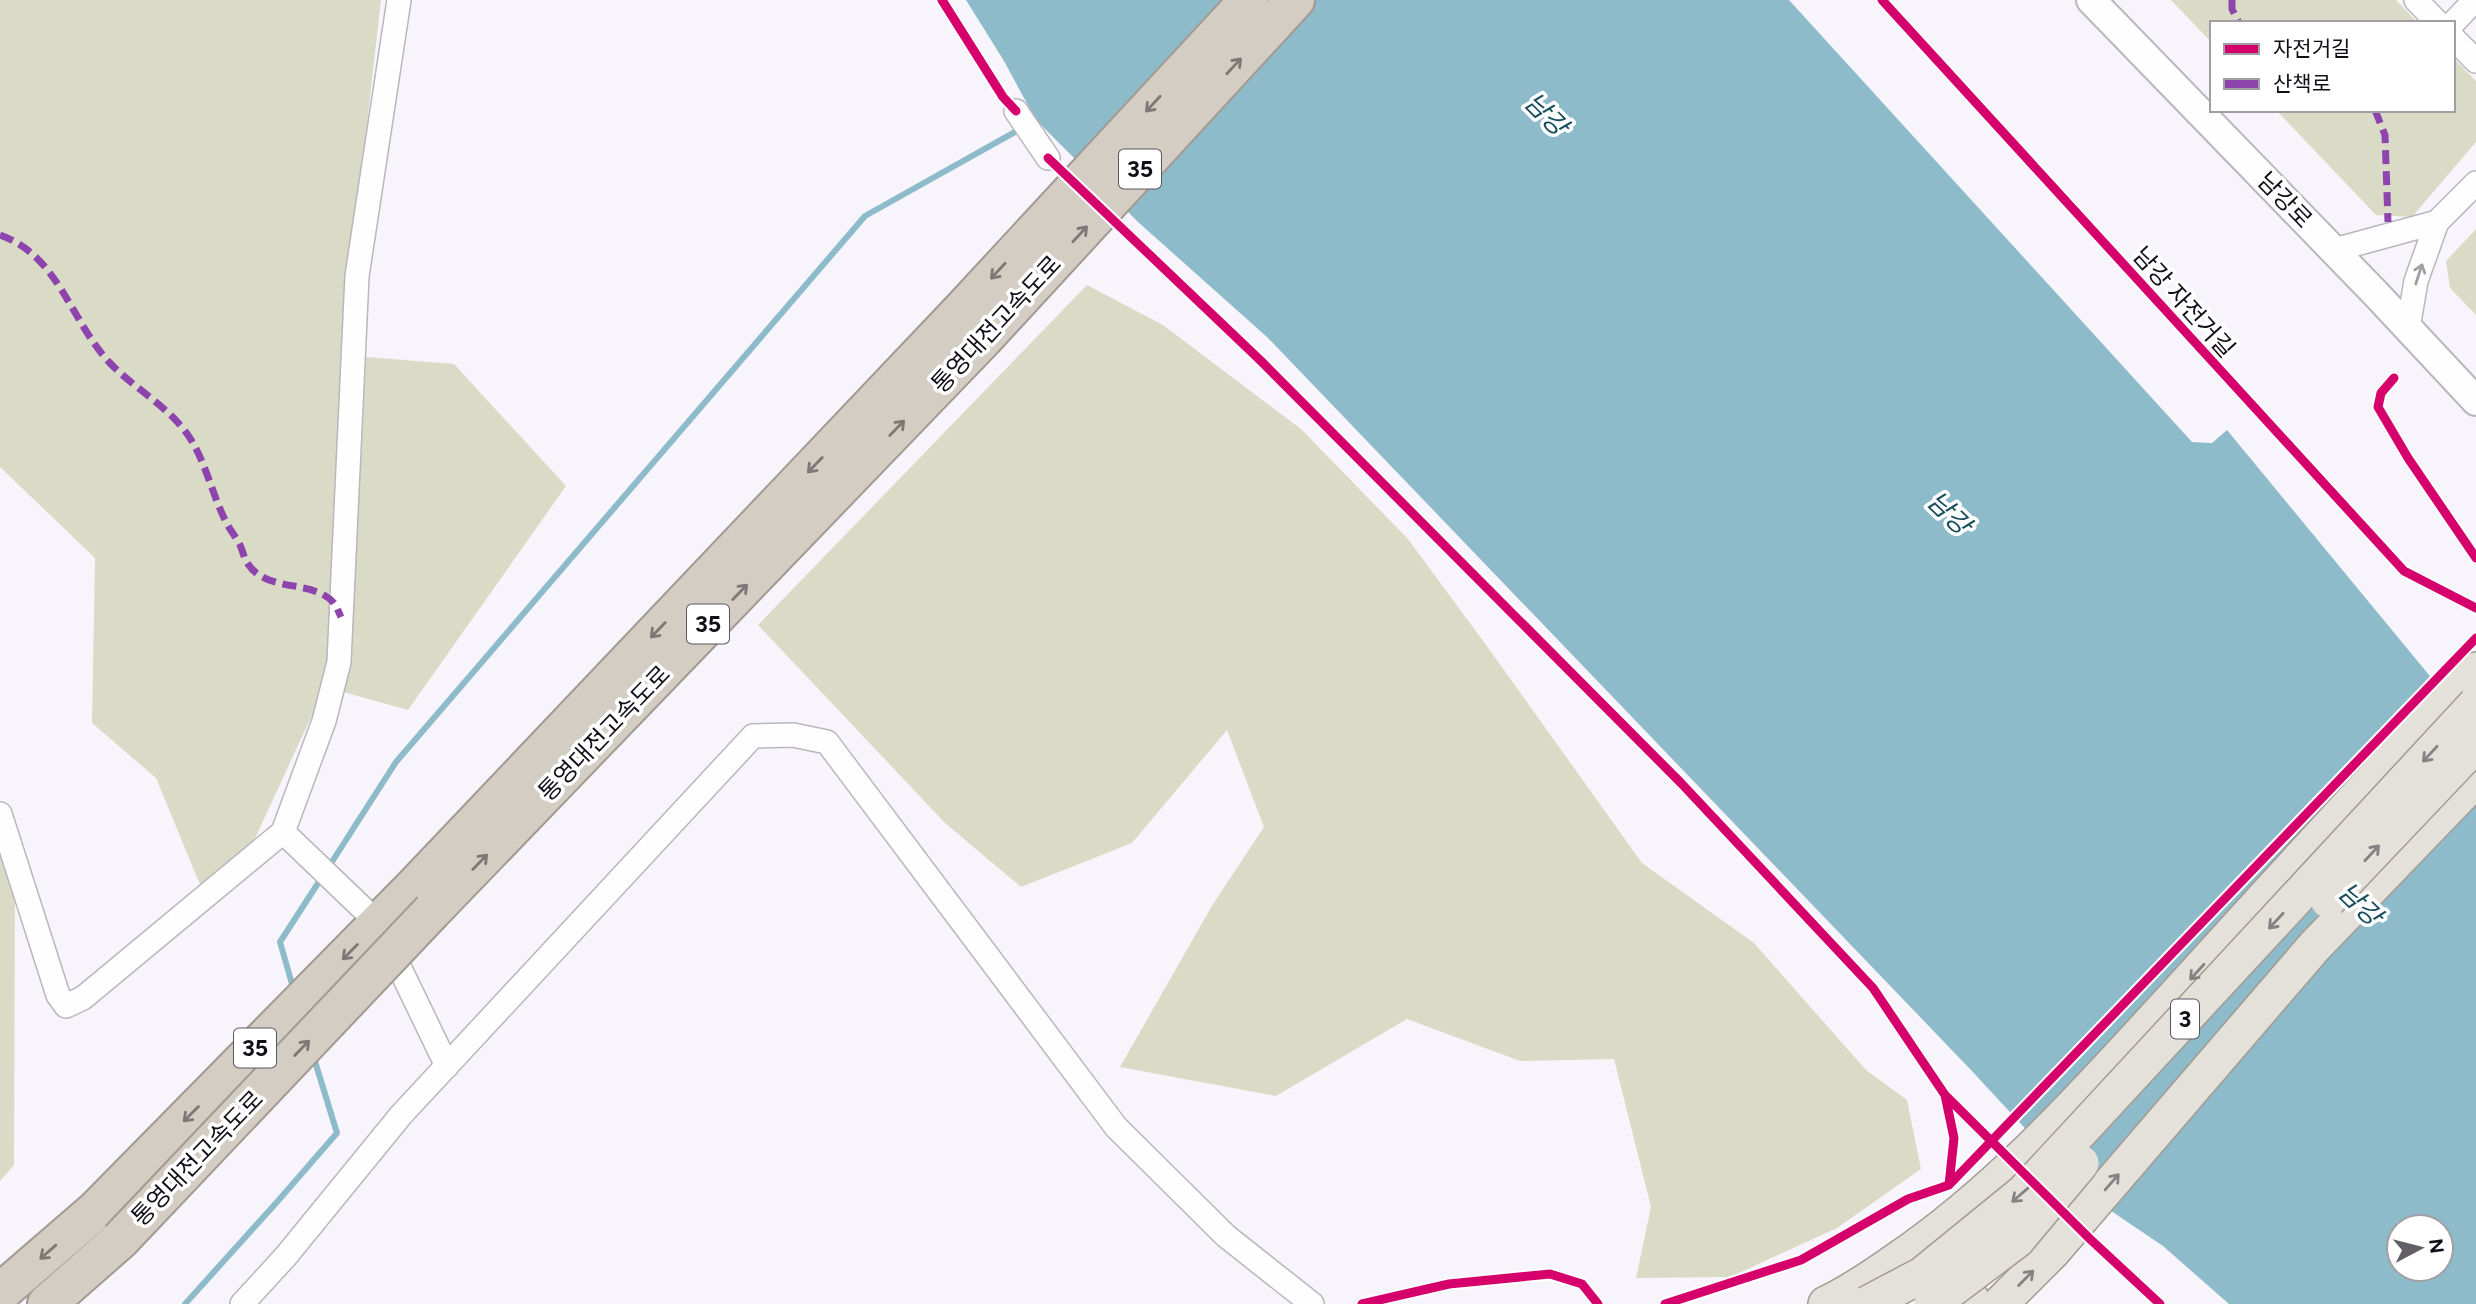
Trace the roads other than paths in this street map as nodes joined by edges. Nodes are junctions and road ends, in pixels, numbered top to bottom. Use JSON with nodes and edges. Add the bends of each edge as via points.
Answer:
{"nodes":[{"id":1,"x":399,"y":0,"type":"edge"},
{"id":2,"x":1249,"y":0,"type":"edge"},
{"id":3,"x":1295,"y":0,"type":"edge"},
{"id":4,"x":2091,"y":0,"type":"edge"},
{"id":5,"x":2416,"y":0,"type":"edge"},
{"id":6,"x":2475,"y":0,"type":"edge"},
{"id":7,"x":2436,"y":21,"type":"edge"},
{"id":8,"x":2455,"y":21,"type":"edge"},
{"id":9,"x":2455,"y":40,"type":"edge"},
{"id":10,"x":2476,"y":61,"type":"edge"},
{"id":11,"x":1016,"y":111,"type":"dead end"},
{"id":12,"x":1048,"y":158,"type":"dead end"},
{"id":13,"x":2476,"y":183,"type":"edge"},
{"id":14,"x":2437,"y":222,"type":"junction"},
{"id":15,"x":2334,"y":250,"type":"junction"},
{"id":16,"x":973,"y":324,"type":"junction"},
{"id":17,"x":2408,"y":328,"type":"junction"},
{"id":18,"x":2476,"y":401,"type":"edge"},
{"id":19,"x":2476,"y":670,"type":"edge"},
{"id":20,"x":2476,"y":704,"type":"edge"},
{"id":21,"x":2476,"y":744,"type":"edge"},
{"id":22,"x":2476,"y":779,"type":"edge"},
{"id":23,"x":0,"y":814,"type":"edge"},
{"id":24,"x":283,"y":832,"type":"junction"},
{"id":25,"x":424,"y":898,"type":"junction"},
{"id":26,"x":378,"y":923,"type":"junction"},
{"id":27,"x":447,"y":1066,"type":"junction"},
{"id":28,"x":1935,"y":1235,"type":"junction"},
{"id":29,"x":0,"y":1293,"type":"edge"},
{"id":30,"x":47,"y":1304,"type":"edge"},
{"id":31,"x":242,"y":1304,"type":"edge"},
{"id":32,"x":1312,"y":1304,"type":"edge"},
{"id":33,"x":1826,"y":1304,"type":"edge"},
{"id":34,"x":1867,"y":1304,"type":"edge"},
{"id":35,"x":1932,"y":1304,"type":"edge"},
{"id":36,"x":1974,"y":1304,"type":"edge"},
{"id":37,"x":2000,"y":1304,"type":"edge"}],
"edges":[{"from":1,"to":24,"type":"street","via":[[357,276],[339,662],[324,720]]},
{"from":2,"to":16,"type":"highway","name":"통영대전고속도로","number":"35","one_way":true},
{"from":16,"to":3,"type":"highway","name":"통영대전고속도로","number":"35","one_way":true},
{"from":4,"to":15,"type":"street","name":"남강로"},
{"from":5,"to":7,"type":"street"},
{"from":6,"to":8,"type":"street"},
{"from":9,"to":10,"type":"street"},
{"from":11,"to":12,"type":"street"},
{"from":13,"to":14,"type":"street"},
{"from":14,"to":15,"type":"street"},
{"from":17,"to":14,"type":"street","one_way":true,"via":[[2416,281]]},
{"from":15,"to":17,"type":"street","name":"남강로"},
{"from":16,"to":25,"type":"highway","name":"통영대전고속도로","number":"35"},
{"from":17,"to":18,"type":"street","name":"남강로"},
{"from":19,"to":28,"type":"main road","one_way":true,"via":[[2067,1115]]},
{"from":20,"to":34,"type":"main road","number":"3","one_way":true,"bridge":true,"via":[[2024,1192],[1922,1275]]},
{"from":35,"to":21,"type":"main road","number":"3","one_way":true,"bridge":true,"via":[[2017,1240],[2105,1135]]},
{"from":37,"to":22,"type":"main road","one_way":true,"via":[[2052,1252],[2314,947]]},
{"from":23,"to":24,"type":"street","via":[[58,995],[66,1006],[83,998]]},
{"from":24,"to":26,"type":"street"},
{"from":25,"to":26,"type":"highway","name":"통영대전고속도로","number":"35"},
{"from":30,"to":25,"type":"highway","name":"통영대전고속도로","number":"35","one_way":true,"bridge":true,"via":[[120,1240]]},
{"from":26,"to":27,"type":"street"},
{"from":26,"to":29,"type":"highway","name":"통영대전고속도로","number":"35","one_way":true,"via":[[95,1211]]},
{"from":27,"to":31,"type":"street"},
{"from":27,"to":32,"type":"street","via":[[753,736],[793,735],[827,742],[1116,1128],[1226,1236]]},
{"from":28,"to":33,"type":"main road"},
{"from":28,"to":36,"type":"main road"}]}
